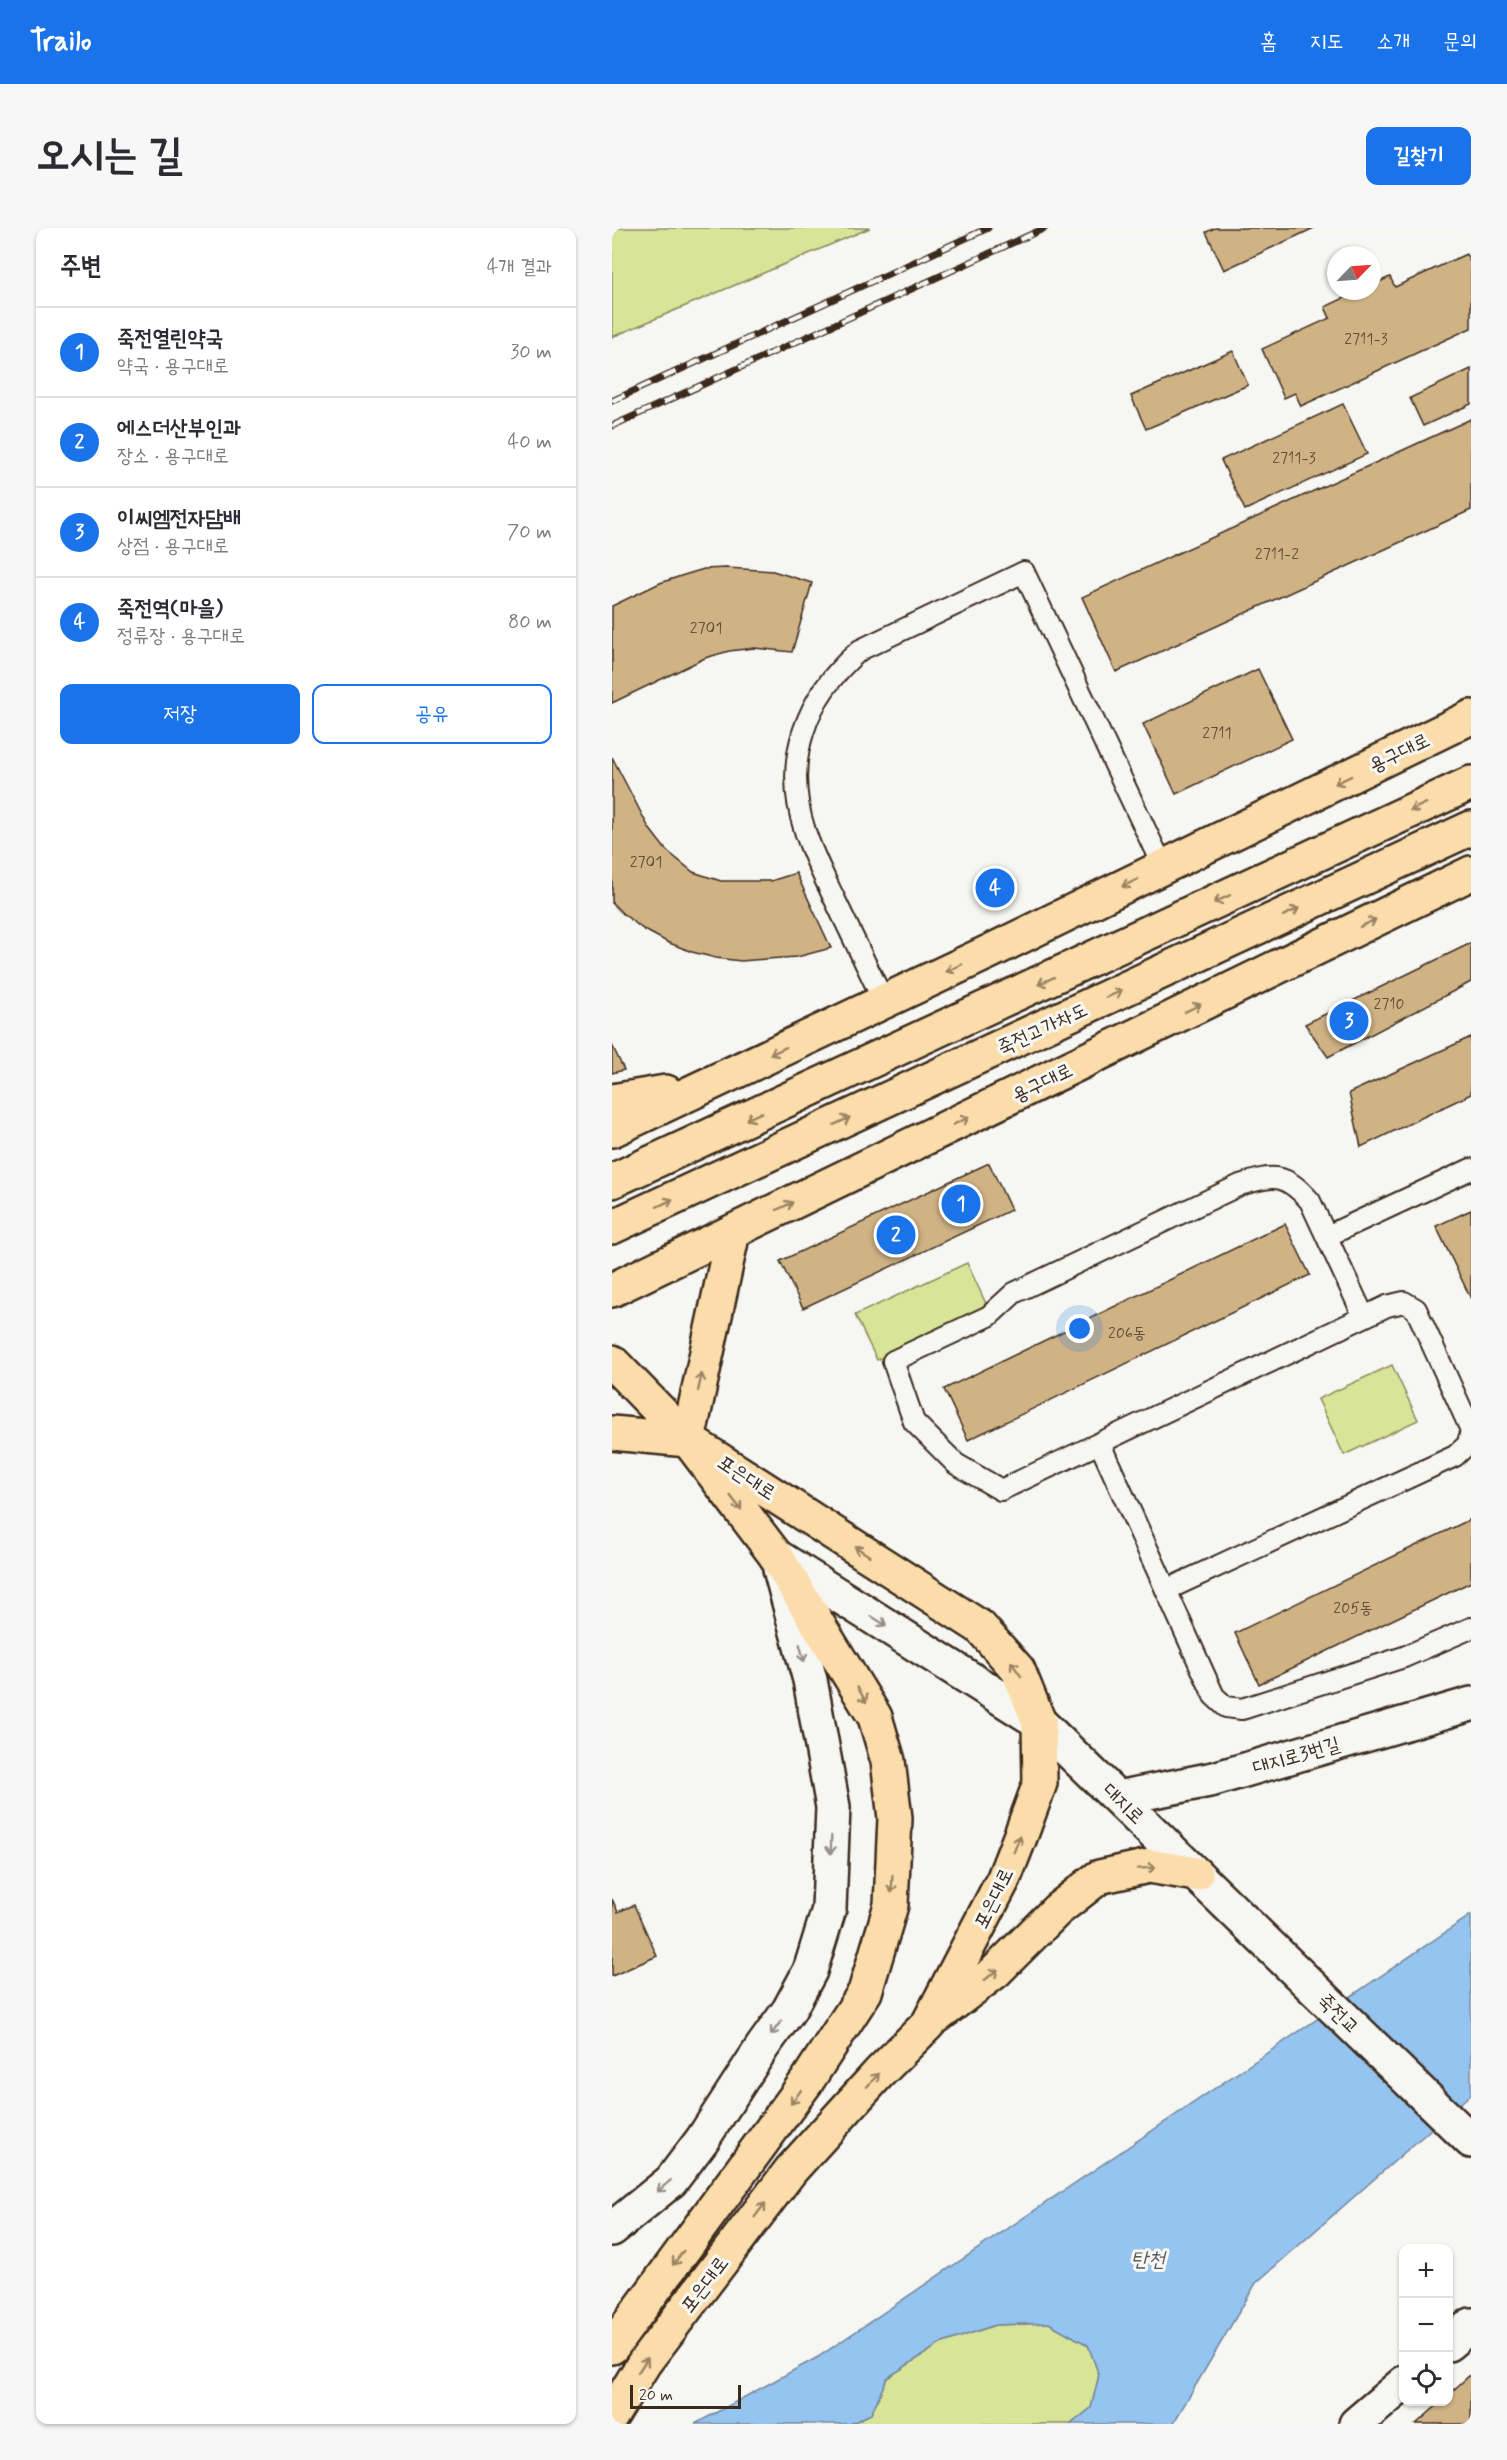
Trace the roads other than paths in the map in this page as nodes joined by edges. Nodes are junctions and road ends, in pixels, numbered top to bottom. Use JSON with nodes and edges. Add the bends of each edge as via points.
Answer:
{"nodes":[{"id":1,"x":1471,"y":717,"type":"edge"},
{"id":2,"x":1471,"y":783,"type":"edge"},
{"id":3,"x":1471,"y":828,"type":"edge"},
{"id":4,"x":1163,"y":867,"type":"junction"},
{"id":5,"x":1471,"y":873,"type":"edge"},
{"id":6,"x":884,"y":1002,"type":"junction"},
{"id":7,"x":706,"y":1085,"type":"junction"},
{"id":8,"x":612,"y":1101,"type":"edge"},
{"id":9,"x":612,"y":1130,"type":"edge"},
{"id":10,"x":1471,"y":1169,"type":"edge"},
{"id":11,"x":612,"y":1181,"type":"edge"},
{"id":12,"x":612,"y":1227,"type":"edge"},
{"id":13,"x":733,"y":1232,"type":"junction"},
{"id":14,"x":1327,"y":1236,"type":"junction"},
{"id":15,"x":612,"y":1290,"type":"edge"},
{"id":16,"x":1364,"y":1317,"type":"junction"},
{"id":17,"x":612,"y":1362,"type":"edge"},
{"id":18,"x":1471,"y":1430,"type":"edge"},
{"id":19,"x":612,"y":1433,"type":"edge"},
{"id":20,"x":688,"y":1440,"type":"junction"},
{"id":21,"x":1100,"y":1444,"type":"junction"},
{"id":22,"x":776,"y":1556,"type":"junction"},
{"id":23,"x":1166,"y":1590,"type":"junction"},
{"id":24,"x":1471,"y":1628,"type":"edge"},
{"id":25,"x":1471,"y":1704,"type":"edge"},
{"id":26,"x":1039,"y":1722,"type":"junction"},
{"id":27,"x":1118,"y":1798,"type":"junction"},
{"id":28,"x":1202,"y":1879,"type":"junction"},
{"id":29,"x":928,"y":2024,"type":"junction"},
{"id":30,"x":1471,"y":2141,"type":"edge"},
{"id":31,"x":612,"y":2229,"type":"edge"},
{"id":32,"x":1471,"y":2325,"type":"edge"},
{"id":33,"x":1453,"y":2341,"type":"edge"},
{"id":34,"x":612,"y":2347,"type":"edge"},
{"id":35,"x":1399,"y":2387,"type":"edge"},
{"id":36,"x":612,"y":2415,"type":"edge"},
{"id":37,"x":1356,"y":2424,"type":"edge"}],
"edges":[{"from":1,"to":4,"type":"main road","name":"용구대로","one_way":true},
{"from":2,"to":11,"type":"main road","name":"죽전고가차도","one_way":true},
{"from":12,"to":3,"type":"main road","name":"죽전고가차도","one_way":true},
{"from":4,"to":6,"type":"main road","name":"용구대로","one_way":true},
{"from":4,"to":6,"type":"lane","via":[[1024,572],[860,650],[824,688],[799,741],[795,772],[804,829]]},
{"from":13,"to":5,"type":"main road","name":"용구대로","one_way":true},
{"from":6,"to":7,"type":"main road","name":"용구대로","one_way":true},
{"from":7,"to":8,"type":"main road"},
{"from":7,"to":9,"type":"main road","name":"용구대로"},
{"from":10,"to":14,"type":"lane"},
{"from":13,"to":15,"type":"main road","name":"용구대로"},
{"from":20,"to":13,"type":"main road","one_way":true},
{"from":14,"to":16,"type":"lane"},
{"from":14,"to":21,"type":"lane","via":[[1310,1201],[1296,1186],[1281,1177],[1263,1178],[1240,1185],[1014,1293],[989,1316],[893,1361],[914,1422],[956,1464],[1001,1490]]},
{"from":16,"to":18,"type":"lane","via":[[1404,1302],[1416,1309]]},
{"from":16,"to":21,"type":"lane"},
{"from":17,"to":20,"type":"main road","name":"포은대로"},
{"from":18,"to":23,"type":"lane","via":[[1468,1444],[1455,1456]]},
{"from":19,"to":20,"type":"main road"},
{"from":20,"to":22,"type":"main road","name":"포은대로","one_way":true},
{"from":26,"to":20,"type":"main road","name":"포은대로","one_way":true,"via":[[1018,1670],[980,1628]]},
{"from":21,"to":23,"type":"lane"},
{"from":22,"to":26,"type":"street","name":"대지로","one_way":true},
{"from":22,"to":31,"type":"street","one_way":true,"via":[[810,1680],[833,1807],[829,1909],[810,1971],[789,2010],[702,2140],[671,2181]]},
{"from":22,"to":34,"type":"main road","name":"포은대로","one_way":true,"via":[[875,1717],[888,1761],[895,1818],[891,1905],[865,1992],[807,2081]]},
{"from":23,"to":24,"type":"lane","via":[[1214,1696],[1226,1707],[1242,1709],[1404,1657]]},
{"from":25,"to":27,"type":"street","name":"대지로3번길","via":[[1214,1779]]},
{"from":26,"to":27,"type":"street","name":"대지로"},
{"from":29,"to":26,"type":"main road","name":"포은대로","one_way":true,"via":[[1004,1878],[1022,1832],[1040,1783]]},
{"from":27,"to":28,"type":"street","name":"대지로"},
{"from":29,"to":28,"type":"main road","one_way":true,"via":[[995,1972],[1058,1910],[1099,1877],[1149,1866]]},
{"from":28,"to":30,"type":"street","name":"죽전교"},
{"from":36,"to":29,"type":"main road","name":"포은대로","one_way":true,"via":[[644,2363],[791,2169]]},
{"from":32,"to":33,"type":"street"},
{"from":35,"to":37,"type":"street"}]}
